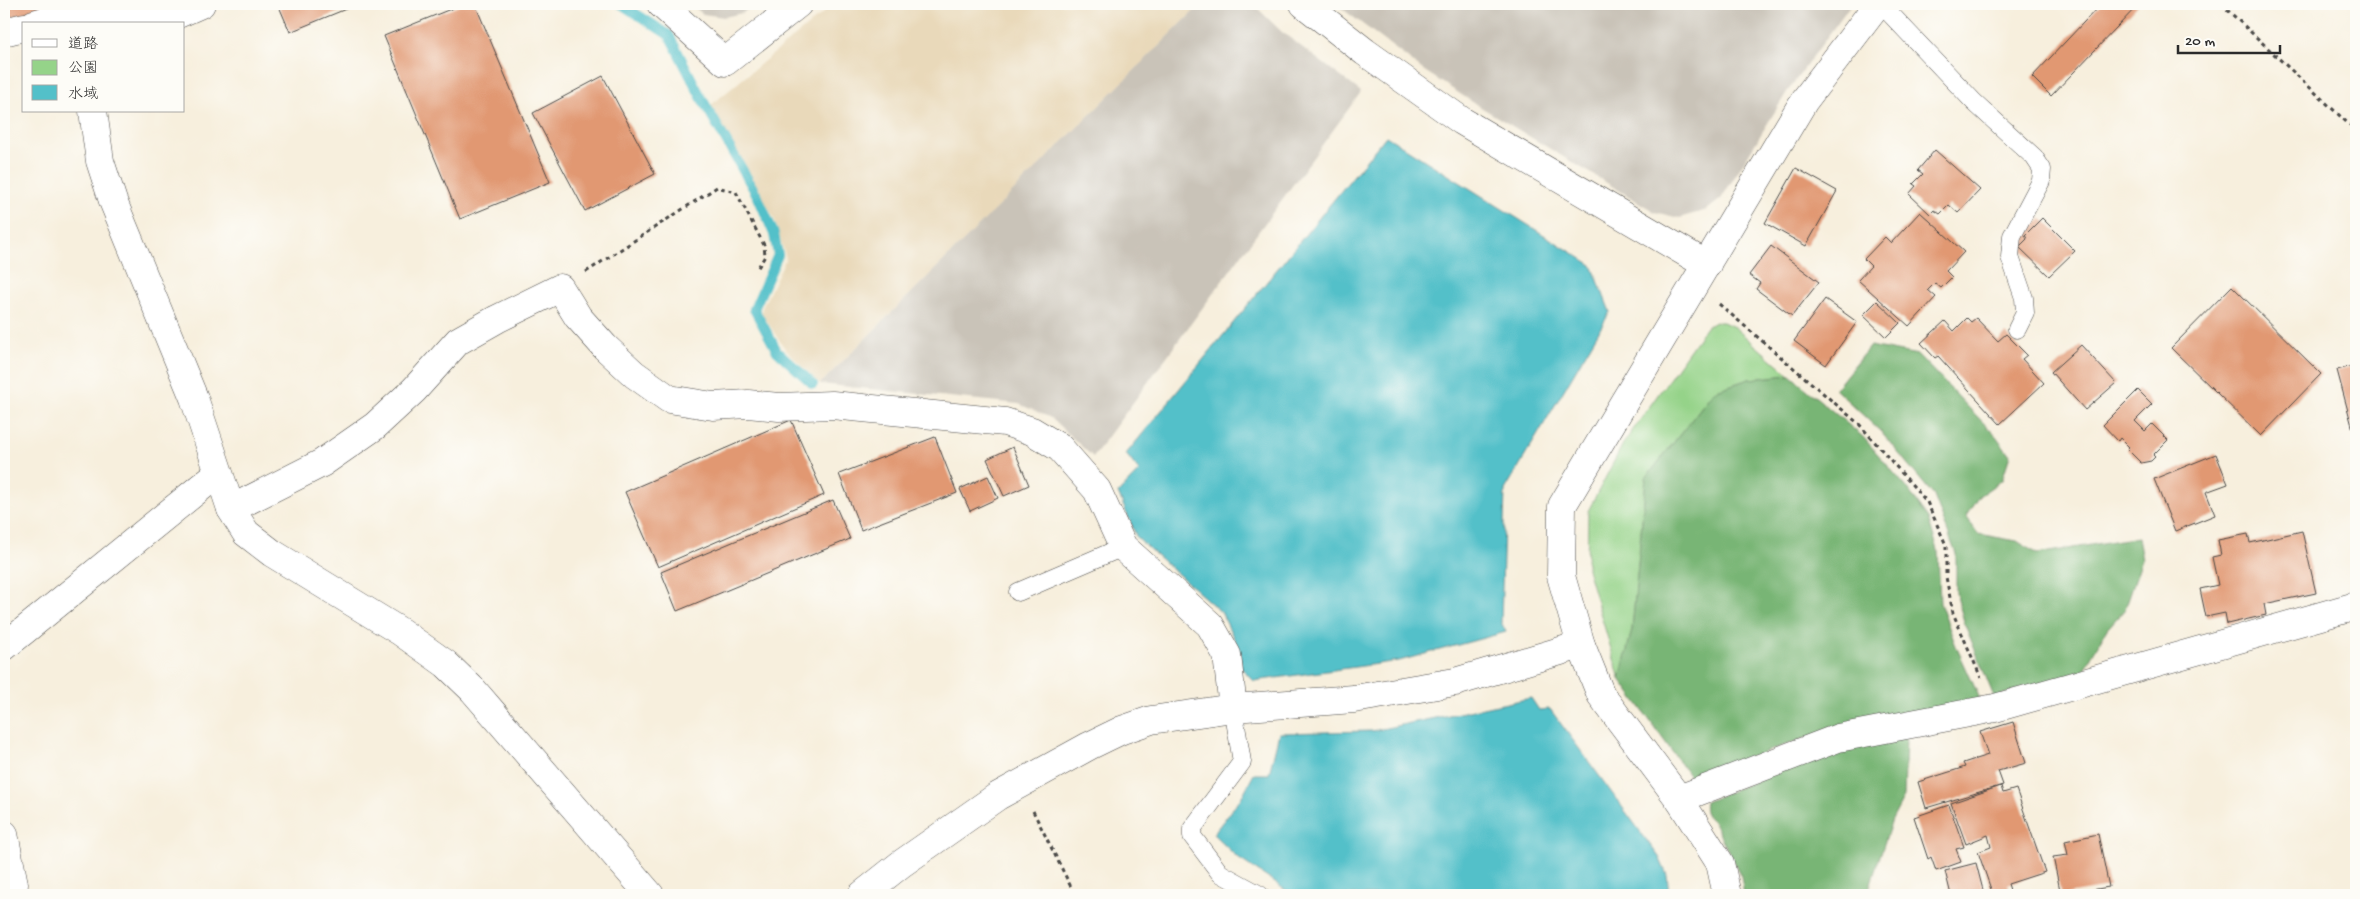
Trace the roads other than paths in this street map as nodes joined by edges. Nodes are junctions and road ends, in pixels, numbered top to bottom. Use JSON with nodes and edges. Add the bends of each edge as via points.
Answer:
{"nodes":[{"id":1,"x":201,"y":4,"type":"edge"},
{"id":2,"x":661,"y":4,"type":"edge"},
{"id":3,"x":798,"y":4,"type":"edge"},
{"id":4,"x":1304,"y":4,"type":"edge"},
{"id":5,"x":1880,"y":4,"type":"edge"},
{"id":6,"x":79,"y":13,"type":"edge"},
{"id":7,"x":42,"y":22,"type":"edge"},
{"id":8,"x":22,"y":28,"type":"edge"},
{"id":9,"x":4,"y":32,"type":"edge"},
{"id":10,"x":93,"y":112,"type":"edge"},
{"id":11,"x":1701,"y":274,"type":"junction"},
{"id":12,"x":2017,"y":329,"type":"dead end"},
{"id":13,"x":217,"y":474,"type":"junction"},
{"id":14,"x":231,"y":509,"type":"junction"},
{"id":15,"x":1123,"y":547,"type":"junction"},
{"id":16,"x":1018,"y":592,"type":"dead end"},
{"id":17,"x":2356,"y":606,"type":"edge"},
{"id":18,"x":1581,"y":644,"type":"junction"},
{"id":19,"x":4,"y":647,"type":"edge"},
{"id":20,"x":1234,"y":708,"type":"junction"},
{"id":21,"x":1679,"y":799,"type":"junction"},
{"id":22,"x":4,"y":834,"type":"edge"},
{"id":23,"x":13,"y":895,"type":"edge"},
{"id":24,"x":650,"y":895,"type":"edge"},
{"id":25,"x":862,"y":895,"type":"edge"},
{"id":26,"x":1260,"y":895,"type":"edge"},
{"id":27,"x":1727,"y":895,"type":"edge"}],
"edges":[{"from":1,"to":6,"type":"street","via":[[160,22]]},
{"from":2,"to":3,"type":"street","via":[[725,62]]},
{"from":4,"to":11,"type":"street","via":[[1462,121]]},
{"from":5,"to":11,"type":"street","via":[[1804,101]]},
{"from":5,"to":12,"type":"lane","via":[[1974,102],[2034,157],[2042,169],[2041,181],[2012,236],[2010,257],[2024,298],[2025,313]]},
{"from":6,"to":7,"type":"street"},
{"from":8,"to":9,"type":"street"},
{"from":10,"to":13,"type":"street","via":[[100,161],[113,201],[194,398]]},
{"from":11,"to":18,"type":"street","via":[[1562,506],[1561,576]]},
{"from":13,"to":14,"type":"street"},
{"from":13,"to":19,"type":"street"},
{"from":14,"to":15,"type":"street","via":[[322,463],[375,426],[414,390],[458,341],[560,288],[578,317],[605,347],[634,374],[669,399],[713,406],[832,405],[1005,422],[1032,430],[1060,448],[1098,490]]},
{"from":14,"to":24,"type":"street","via":[[246,533],[272,553],[446,664],[480,698]]},
{"from":15,"to":16,"type":"lane"},
{"from":15,"to":20,"type":"street","via":[[1210,625],[1227,656]]},
{"from":17,"to":21,"type":"street","via":[[1995,708],[1838,738]]},
{"from":18,"to":20,"type":"street","via":[[1456,682],[1354,699]]},
{"from":18,"to":21,"type":"street","via":[[1602,695]]},
{"from":20,"to":25,"type":"street","via":[[1151,720],[1088,746],[998,796]]},
{"from":20,"to":26,"type":"lane","via":[[1242,762],[1192,829],[1192,836],[1220,873]]},
{"from":21,"to":27,"type":"street","via":[[1720,863]]},
{"from":22,"to":23,"type":"street","via":[[14,884]]}]}
